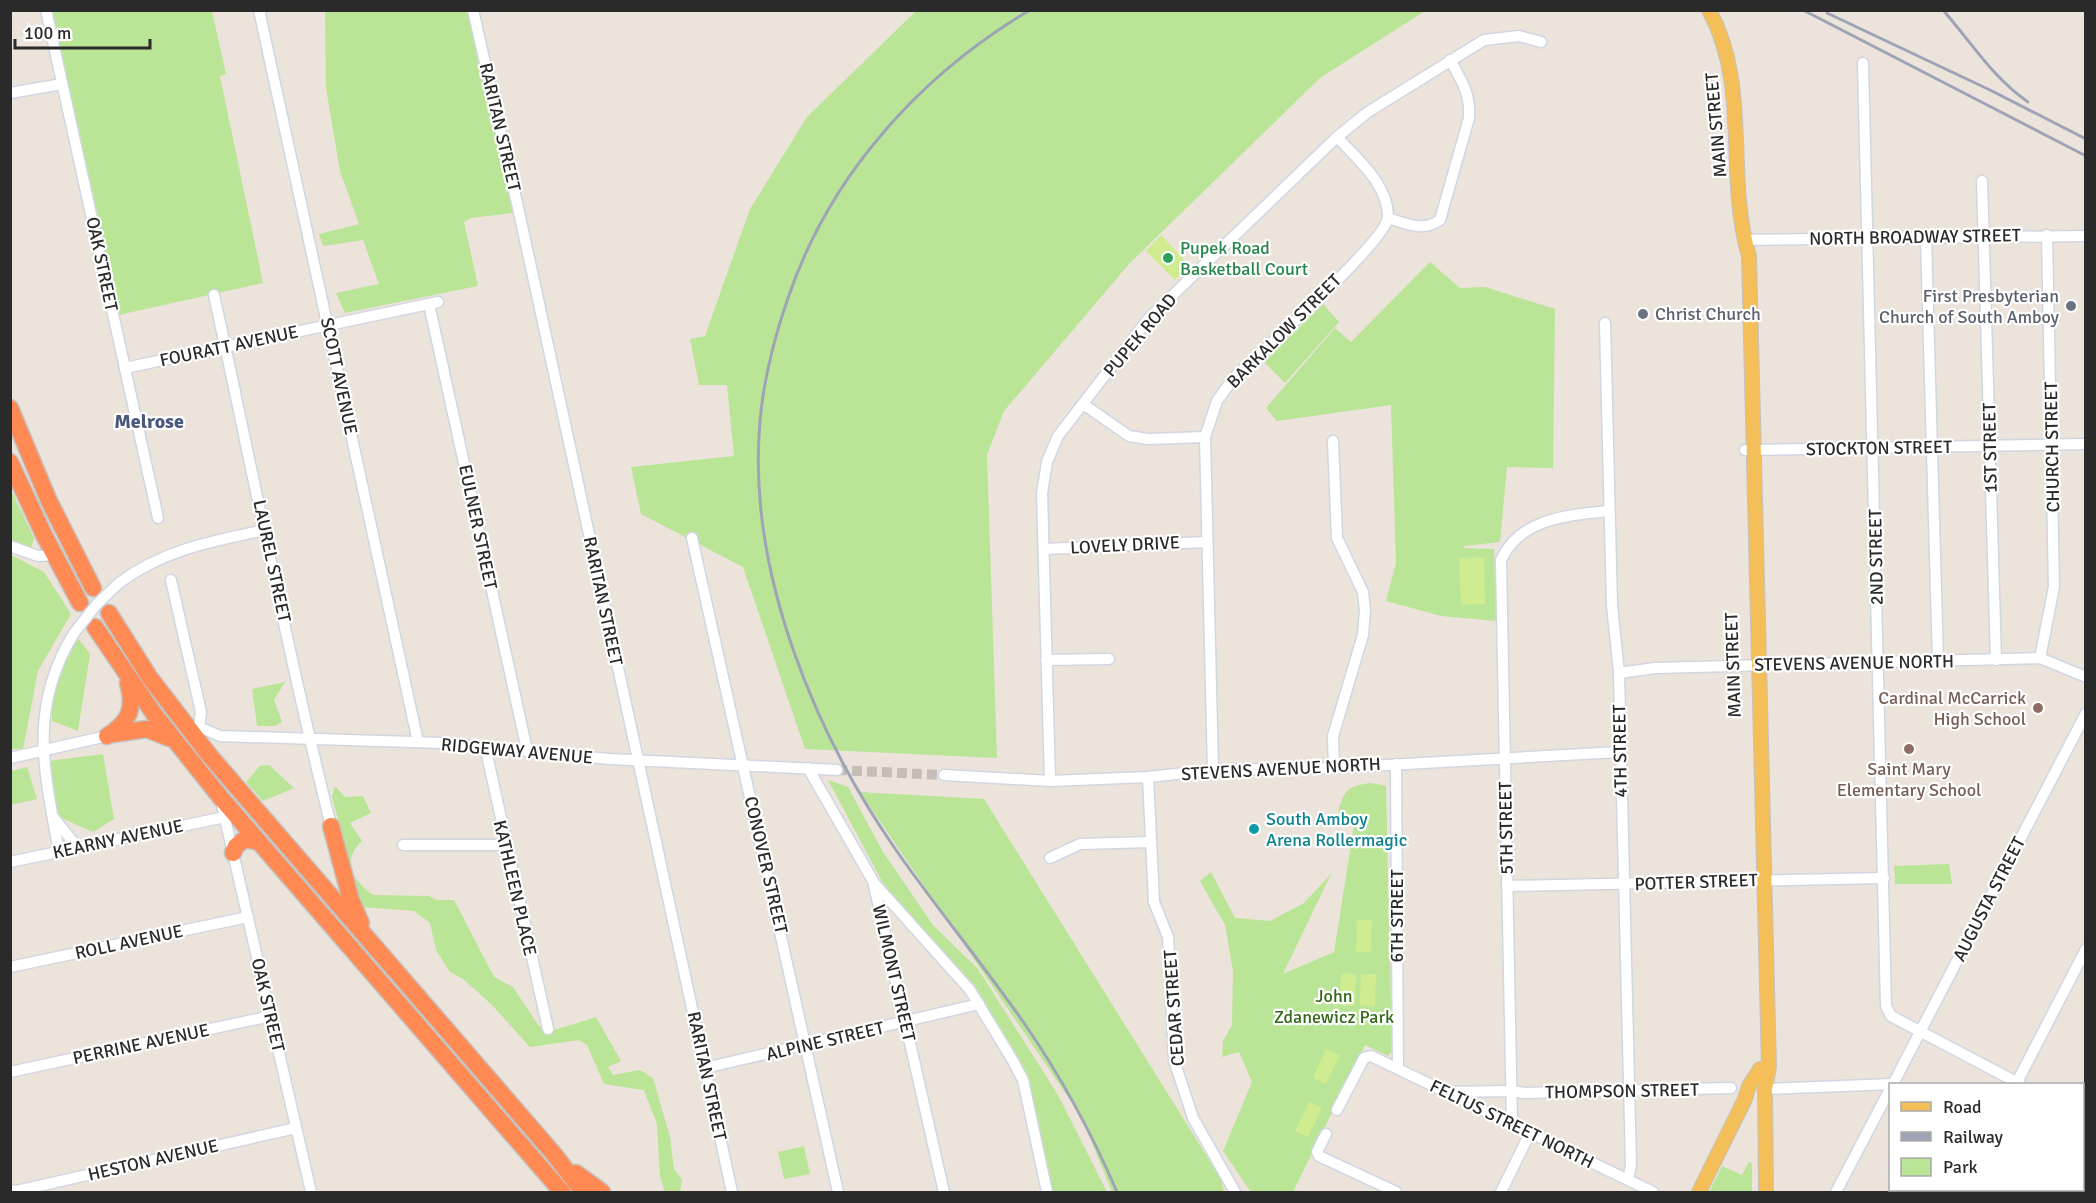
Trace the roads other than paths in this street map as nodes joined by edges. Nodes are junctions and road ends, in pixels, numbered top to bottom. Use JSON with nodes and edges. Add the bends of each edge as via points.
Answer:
{"nodes":[{"id":1,"x":46,"y":10,"type":"edge"},
{"id":2,"x":259,"y":10,"type":"edge"},
{"id":3,"x":473,"y":10,"type":"edge"},
{"id":4,"x":1710,"y":10,"type":"edge"},
{"id":5,"x":1541,"y":42,"type":"dead end"},
{"id":6,"x":1450,"y":60,"type":"junction"},
{"id":7,"x":1863,"y":63,"type":"dead end"},
{"id":8,"x":62,"y":84,"type":"junction"},
{"id":9,"x":10,"y":93,"type":"edge"},
{"id":10,"x":1338,"y":137,"type":"junction"},
{"id":11,"x":1982,"y":181,"type":"dead end"},
{"id":12,"x":1388,"y":219,"type":"junction"},
{"id":13,"x":2047,"y":235,"type":"junction"},
{"id":14,"x":1985,"y":236,"type":"junction"},
{"id":15,"x":1926,"y":237,"type":"junction"},
{"id":16,"x":2085,"y":237,"type":"edge"},
{"id":17,"x":1867,"y":238,"type":"junction"},
{"id":18,"x":1744,"y":240,"type":"junction"},
{"id":19,"x":213,"y":295,"type":"dead end"},
{"id":20,"x":434,"y":303,"type":"joint"},
{"id":21,"x":1605,"y":323,"type":"dead end"},
{"id":22,"x":328,"y":324,"type":"junction"},
{"id":23,"x":225,"y":346,"type":"junction"},
{"id":24,"x":125,"y":368,"type":"junction"},
{"id":25,"x":1083,"y":404,"type":"junction"},
{"id":26,"x":10,"y":408,"type":"edge"},
{"id":27,"x":1204,"y":437,"type":"junction"},
{"id":28,"x":1333,"y":441,"type":"dead end"},
{"id":29,"x":2052,"y":444,"type":"junction"},
{"id":30,"x":2085,"y":444,"type":"edge"},
{"id":31,"x":1934,"y":446,"type":"junction"},
{"id":32,"x":1990,"y":446,"type":"junction"},
{"id":33,"x":1873,"y":447,"type":"junction"},
{"id":34,"x":1750,"y":450,"type":"junction"},
{"id":35,"x":10,"y":462,"type":"edge"},
{"id":36,"x":1609,"y":511,"type":"junction"},
{"id":37,"x":158,"y":518,"type":"dead end"},
{"id":38,"x":265,"y":530,"type":"junction"},
{"id":39,"x":692,"y":538,"type":"dead end"},
{"id":40,"x":1206,"y":542,"type":"junction"},
{"id":41,"x":10,"y":546,"type":"edge"},
{"id":42,"x":1045,"y":549,"type":"junction"},
{"id":43,"x":54,"y":555,"type":"junction"},
{"id":44,"x":171,"y":580,"type":"dead end"},
{"id":45,"x":93,"y":588,"type":"dead end"},
{"id":46,"x":81,"y":603,"type":"dead end"},
{"id":47,"x":109,"y":613,"type":"dead end"},
{"id":48,"x":95,"y":627,"type":"dead end"},
{"id":49,"x":2040,"y":658,"type":"junction"},
{"id":50,"x":1109,"y":659,"type":"dead end"},
{"id":51,"x":1046,"y":660,"type":"junction"},
{"id":52,"x":1996,"y":660,"type":"junction"},
{"id":53,"x":1938,"y":661,"type":"junction"},
{"id":54,"x":1878,"y":662,"type":"junction"},
{"id":55,"x":1755,"y":665,"type":"junction"},
{"id":56,"x":125,"y":673,"type":"junction"},
{"id":57,"x":1619,"y":673,"type":"junction"},
{"id":58,"x":2085,"y":677,"type":"edge"},
{"id":59,"x":174,"y":709,"type":"junction"},
{"id":60,"x":2085,"y":713,"type":"edge"},
{"id":61,"x":199,"y":727,"type":"junction"},
{"id":62,"x":107,"y":736,"type":"junction"},
{"id":63,"x":309,"y":739,"type":"junction"},
{"id":64,"x":418,"y":742,"type":"junction"},
{"id":65,"x":176,"y":743,"type":"junction"},
{"id":66,"x":485,"y":746,"type":"junction"},
{"id":67,"x":527,"y":750,"type":"junction"},
{"id":68,"x":42,"y":752,"type":"junction"},
{"id":69,"x":1619,"y":752,"type":"junction"},
{"id":70,"x":1504,"y":757,"type":"junction"},
{"id":71,"x":10,"y":758,"type":"edge"},
{"id":72,"x":637,"y":760,"type":"junction"},
{"id":73,"x":743,"y":764,"type":"junction"},
{"id":74,"x":1396,"y":764,"type":"junction"},
{"id":75,"x":808,"y":768,"type":"junction"},
{"id":76,"x":1334,"y":768,"type":"junction"},
{"id":77,"x":837,"y":770,"type":"tunnel mouth"},
{"id":78,"x":1213,"y":770,"type":"junction"},
{"id":79,"x":944,"y":775,"type":"tunnel mouth"},
{"id":80,"x":1148,"y":777,"type":"junction"},
{"id":81,"x":1050,"y":781,"type":"junction"},
{"id":82,"x":220,"y":798,"type":"junction"},
{"id":83,"x":51,"y":813,"type":"junction"},
{"id":84,"x":225,"y":816,"type":"junction"},
{"id":85,"x":331,"y":826,"type":"joint"},
{"id":86,"x":260,"y":842,"type":"junction"},
{"id":87,"x":1150,"y":842,"type":"junction"},
{"id":88,"x":403,"y":845,"type":"dead end"},
{"id":89,"x":505,"y":845,"type":"junction"},
{"id":90,"x":78,"y":848,"type":"junction"},
{"id":91,"x":59,"y":852,"type":"junction"},
{"id":92,"x":233,"y":853,"type":"junction"},
{"id":93,"x":1050,"y":858,"type":"dead end"},
{"id":94,"x":10,"y":862,"type":"edge"},
{"id":95,"x":1884,"y":878,"type":"junction"},
{"id":96,"x":1760,"y":879,"type":"junction"},
{"id":97,"x":873,"y":881,"type":"junction"},
{"id":98,"x":1623,"y":884,"type":"junction"},
{"id":99,"x":1507,"y":886,"type":"junction"},
{"id":100,"x":248,"y":916,"type":"junction"},
{"id":101,"x":371,"y":942,"type":"junction"},
{"id":102,"x":2085,"y":949,"type":"edge"},
{"id":103,"x":10,"y":967,"type":"edge"},
{"id":104,"x":979,"y":1004,"type":"junction"},
{"id":105,"x":271,"y":1016,"type":"junction"},
{"id":106,"x":906,"y":1023,"type":"junction"},
{"id":107,"x":548,"y":1029,"type":"dead end"},
{"id":108,"x":1920,"y":1032,"type":"junction"},
{"id":109,"x":807,"y":1046,"type":"junction"},
{"id":110,"x":705,"y":1068,"type":"junction"},
{"id":111,"x":1398,"y":1068,"type":"junction"},
{"id":112,"x":1760,"y":1069,"type":"junction"},
{"id":113,"x":10,"y":1072,"type":"edge"},
{"id":114,"x":1894,"y":1083,"type":"edge"},
{"id":115,"x":2016,"y":1083,"type":"edge"},
{"id":116,"x":2018,"y":1083,"type":"edge"},
{"id":117,"x":1889,"y":1084,"type":"edge"},
{"id":118,"x":1731,"y":1088,"type":"dead end"},
{"id":119,"x":1765,"y":1089,"type":"junction"},
{"id":120,"x":1628,"y":1090,"type":"junction"},
{"id":121,"x":1512,"y":1091,"type":"junction"},
{"id":122,"x":1889,"y":1091,"type":"edge"},
{"id":123,"x":1442,"y":1092,"type":"junction"},
{"id":124,"x":1745,"y":1099,"type":"junction"},
{"id":125,"x":1337,"y":1110,"type":"dead end"},
{"id":126,"x":1512,"y":1124,"type":"junction"},
{"id":127,"x":296,"y":1128,"type":"junction"},
{"id":128,"x":1530,"y":1133,"type":"junction"},
{"id":129,"x":1326,"y":1134,"type":"dead end"},
{"id":130,"x":553,"y":1153,"type":"junction"},
{"id":131,"x":1628,"y":1179,"type":"junction"},
{"id":132,"x":10,"y":1190,"type":"edge"},
{"id":133,"x":311,"y":1192,"type":"edge"},
{"id":134,"x":562,"y":1192,"type":"edge"},
{"id":135,"x":584,"y":1192,"type":"edge"},
{"id":136,"x":602,"y":1192,"type":"edge"},
{"id":137,"x":732,"y":1192,"type":"edge"},
{"id":138,"x":838,"y":1192,"type":"edge"},
{"id":139,"x":944,"y":1192,"type":"edge"},
{"id":140,"x":1047,"y":1192,"type":"edge"},
{"id":141,"x":1235,"y":1192,"type":"edge"},
{"id":142,"x":1396,"y":1192,"type":"edge"},
{"id":143,"x":1502,"y":1192,"type":"edge"},
{"id":144,"x":1653,"y":1192,"type":"edge"},
{"id":145,"x":1699,"y":1192,"type":"edge"},
{"id":146,"x":1766,"y":1192,"type":"edge"},
{"id":147,"x":1836,"y":1192,"type":"edge"}],
"edges":[{"from":1,"to":8,"type":"street","name":"OAK STREET"},
{"from":2,"to":22,"type":"street","name":"SCOTT AVENUE"},
{"from":3,"to":72,"type":"street","name":"RARITAN STREET"},
{"from":4,"to":18,"type":"main road","name":"MAIN STREET","via":[[1728,57],[1734,89]]},
{"from":5,"to":6,"type":"street","name":"PUPEK ROAD","via":[[1519,36],[1484,40]]},
{"from":6,"to":10,"type":"street","name":"PUPEK ROAD","via":[[1368,112]]},
{"from":6,"to":12,"type":"street","via":[[1467,91],[1470,111],[1440,220],[1422,227]]},
{"from":7,"to":17,"type":"street","name":"2ND STREET"},
{"from":8,"to":9,"type":"street"},
{"from":8,"to":24,"type":"street","name":"OAK STREET"},
{"from":10,"to":12,"type":"street","via":[[1381,187]]},
{"from":10,"to":25,"type":"street","name":"PUPEK ROAD","via":[[1149,318]]},
{"from":11,"to":14,"type":"street","name":"1ST STREET"},
{"from":12,"to":27,"type":"street","name":"BARKALOW STREET","via":[[1367,249],[1233,379],[1217,401]]},
{"from":13,"to":14,"type":"street","name":"NORTH BROADWAY STREET"},
{"from":13,"to":16,"type":"street","name":"NORTH BROADWAY STREET"},
{"from":13,"to":29,"type":"street","name":"CHURCH STREET"},
{"from":14,"to":15,"type":"street","name":"NORTH BROADWAY STREET"},
{"from":14,"to":32,"type":"street","name":"1ST STREET"},
{"from":15,"to":17,"type":"street","name":"NORTH BROADWAY STREET"},
{"from":15,"to":31,"type":"street"},
{"from":17,"to":18,"type":"street","name":"NORTH BROADWAY STREET"},
{"from":17,"to":33,"type":"street","name":"2ND STREET"},
{"from":18,"to":34,"type":"main road","name":"MAIN STREET","via":[[1740,256]]},
{"from":19,"to":23,"type":"street","name":"LAUREL STREET"},
{"from":20,"to":22,"type":"street","name":"FOURATT AVENUE"},
{"from":20,"to":67,"type":"street","name":"EULNER STREET"},
{"from":21,"to":36,"type":"street","name":"4TH STREET"},
{"from":22,"to":23,"type":"street","name":"FOURATT AVENUE"},
{"from":22,"to":64,"type":"street","name":"SCOTT AVENUE"},
{"from":23,"to":24,"type":"street","name":"FOURATT AVENUE"},
{"from":23,"to":38,"type":"street","name":"LAUREL STREET"},
{"from":24,"to":37,"type":"street","name":"OAK STREET"},
{"from":25,"to":27,"type":"street","via":[[1129,436],[1148,440]]},
{"from":25,"to":42,"type":"street","name":"PUPEK ROAD","via":[[1059,436],[1047,462],[1042,493]]},
{"from":26,"to":45,"type":"highway","via":[[49,501]]},
{"from":27,"to":40,"type":"street","name":"BARKALOW STREET"},
{"from":28,"to":76,"type":"street","via":[[1337,538],[1363,592],[1365,610],[1362,635],[1333,736]]},
{"from":29,"to":30,"type":"street","name":"STOCKTON STREET"},
{"from":29,"to":32,"type":"street","name":"STOCKTON STREET"},
{"from":29,"to":49,"type":"street","name":"CHURCH STREET","via":[[2054,587]]},
{"from":31,"to":32,"type":"street","name":"STOCKTON STREET"},
{"from":31,"to":33,"type":"street","name":"STOCKTON STREET"},
{"from":31,"to":53,"type":"street"},
{"from":32,"to":52,"type":"street","name":"1ST STREET"},
{"from":33,"to":34,"type":"street","name":"STOCKTON STREET"},
{"from":33,"to":54,"type":"street","name":"2ND STREET"},
{"from":34,"to":55,"type":"main road","name":"MAIN STREET"},
{"from":35,"to":43,"type":"highway"},
{"from":36,"to":57,"type":"street","name":"4TH STREET"},
{"from":36,"to":70,"type":"street","name":"5TH STREET","via":[[1564,515],[1517,537],[1501,560]]},
{"from":38,"to":63,"type":"street","name":"LAUREL STREET"},
{"from":38,"to":68,"type":"street","bridge":true,"via":[[173,552],[145,565],[97,604],[74,633],[57,665],[46,700]]},
{"from":39,"to":73,"type":"street","name":"CONOVER STREET"},
{"from":40,"to":42,"type":"street","name":"LOVELY DRIVE"},
{"from":40,"to":78,"type":"street","name":"BARKALOW STREET"},
{"from":41,"to":43,"type":"street","via":[[38,556]]},
{"from":42,"to":51,"type":"street","name":"PUPEK ROAD"},
{"from":43,"to":46,"type":"highway"},
{"from":44,"to":61,"type":"street","via":[[201,712]]},
{"from":47,"to":59,"type":"highway"},
{"from":48,"to":56,"type":"highway"},
{"from":49,"to":52,"type":"street","name":"STEVENS AVENUE NORTH"},
{"from":49,"to":58,"type":"street","name":"STEVENS AVENUE NORTH"},
{"from":50,"to":51,"type":"street"},
{"from":51,"to":81,"type":"street","name":"PUPEK ROAD"},
{"from":52,"to":53,"type":"street","name":"STEVENS AVENUE NORTH"},
{"from":53,"to":54,"type":"street","name":"STEVENS AVENUE NORTH"},
{"from":54,"to":55,"type":"street","name":"STEVENS AVENUE NORTH"},
{"from":54,"to":95,"type":"street","name":"2ND STREET"},
{"from":55,"to":57,"type":"street","name":"STEVENS AVENUE NORTH"},
{"from":55,"to":96,"type":"main road","name":"MAIN STREET"},
{"from":56,"to":62,"type":"highway","via":[[131,713],[124,724]]},
{"from":56,"to":65,"type":"highway"},
{"from":57,"to":69,"type":"street","name":"4TH STREET"},
{"from":59,"to":61,"type":"highway"},
{"from":59,"to":101,"type":"highway"},
{"from":60,"to":108,"type":"street","name":"AUGUSTA STREET"},
{"from":61,"to":63,"type":"street","name":"RIDGEWAY AVENUE","via":[[227,737]]},
{"from":62,"to":65,"type":"highway","via":[[147,729]]},
{"from":62,"to":68,"type":"street"},
{"from":63,"to":64,"type":"street","name":"RIDGEWAY AVENUE"},
{"from":63,"to":85,"type":"street","name":"LAUREL STREET"},
{"from":64,"to":66,"type":"street","name":"RIDGEWAY AVENUE"},
{"from":65,"to":82,"type":"highway"},
{"from":66,"to":67,"type":"street","name":"RIDGEWAY AVENUE"},
{"from":66,"to":89,"type":"street","name":"KATHLEEN PLACE"},
{"from":67,"to":72,"type":"street","name":"RIDGEWAY AVENUE"},
{"from":68,"to":71,"type":"street"},
{"from":68,"to":83,"type":"street"},
{"from":69,"to":70,"type":"street","name":"STEVENS AVENUE NORTH"},
{"from":69,"to":98,"type":"street","name":"4TH STREET"},
{"from":70,"to":74,"type":"street","name":"STEVENS AVENUE NORTH"},
{"from":70,"to":99,"type":"street","name":"5TH STREET"},
{"from":72,"to":73,"type":"street","name":"RIDGEWAY AVENUE"},
{"from":72,"to":110,"type":"street","name":"RARITAN STREET"},
{"from":73,"to":75,"type":"street","name":"RIDGEWAY AVENUE"},
{"from":73,"to":109,"type":"street","name":"CONOVER STREET"},
{"from":74,"to":76,"type":"street","name":"STEVENS AVENUE NORTH"},
{"from":74,"to":111,"type":"street","name":"6TH STREET"},
{"from":75,"to":77,"type":"street","name":"RIDGEWAY AVENUE"},
{"from":75,"to":97,"type":"street","name":"WILMONT STREET"},
{"from":76,"to":78,"type":"street","name":"STEVENS AVENUE NORTH"},
{"from":78,"to":80,"type":"street","name":"STEVENS AVENUE NORTH"},
{"from":79,"to":81,"type":"street","name":"STEVENS AVENUE NORTH"},
{"from":80,"to":81,"type":"street","name":"STEVENS AVENUE NORTH"},
{"from":80,"to":87,"type":"street","name":"CEDAR STREET"},
{"from":82,"to":84,"type":"street","name":"OAK STREET"},
{"from":82,"to":86,"type":"highway"},
{"from":83,"to":90,"type":"street"},
{"from":83,"to":91,"type":"street"},
{"from":84,"to":90,"type":"street","name":"KEARNY AVENUE"},
{"from":84,"to":92,"type":"street","name":"OAK STREET"},
{"from":85,"to":101,"type":"highway","via":[[351,900]]},
{"from":86,"to":92,"type":"highway","via":[[245,838]]},
{"from":86,"to":134,"type":"highway"},
{"from":87,"to":93,"type":"street","via":[[1080,844]]},
{"from":87,"to":141,"type":"street","name":"CEDAR STREET","via":[[1154,902],[1168,937],[1174,1060],[1193,1118]]},
{"from":88,"to":89,"type":"street"},
{"from":89,"to":107,"type":"street","name":"KATHLEEN PLACE"},
{"from":90,"to":91,"type":"street","name":"KEARNY AVENUE"},
{"from":91,"to":94,"type":"street","name":"KEARNY AVENUE"},
{"from":92,"to":100,"type":"street","name":"OAK STREET"},
{"from":95,"to":96,"type":"street","name":"POTTER STREET"},
{"from":95,"to":108,"type":"street","name":"2ND STREET","via":[[1886,1006],[1891,1016]]},
{"from":96,"to":98,"type":"street","name":"POTTER STREET"},
{"from":96,"to":112,"type":"main road","name":"MAIN STREET"},
{"from":96,"to":119,"type":"main road","name":"MAIN STREET","via":[[1769,1067]]},
{"from":97,"to":104,"type":"street"},
{"from":97,"to":106,"type":"street","name":"WILMONT STREET"},
{"from":98,"to":99,"type":"street","name":"POTTER STREET"},
{"from":98,"to":120,"type":"street","name":"4TH STREET"},
{"from":99,"to":121,"type":"street","name":"5TH STREET"},
{"from":100,"to":103,"type":"street","name":"ROLL AVENUE"},
{"from":100,"to":105,"type":"street","name":"OAK STREET"},
{"from":101,"to":130,"type":"highway"},
{"from":102,"to":116,"type":"street"},
{"from":104,"to":106,"type":"street","name":"ALPINE STREET"},
{"from":104,"to":140,"type":"street","via":[[1023,1080]]},
{"from":105,"to":113,"type":"street","name":"PERRINE AVENUE"},
{"from":105,"to":127,"type":"street","name":"OAK STREET"},
{"from":106,"to":109,"type":"street","name":"ALPINE STREET"},
{"from":106,"to":139,"type":"street","name":"WILMONT STREET"},
{"from":108,"to":114,"type":"street","name":"AUGUSTA STREET"},
{"from":108,"to":115,"type":"street","name":"2ND STREET"},
{"from":109,"to":110,"type":"street","name":"ALPINE STREET"},
{"from":109,"to":138,"type":"street","name":"CONOVER STREET"},
{"from":110,"to":137,"type":"street","name":"RARITAN STREET"},
{"from":111,"to":123,"type":"street","name":"FELTUS STREET NORTH"},
{"from":111,"to":125,"type":"street","name":"FELTUS STREET NORTH","via":[[1371,1056],[1364,1058]]},
{"from":112,"to":119,"type":"main road","name":"MAIN STREET"},
{"from":112,"to":124,"type":"main road"},
{"from":117,"to":119,"type":"street"},
{"from":118,"to":120,"type":"street","name":"THOMPSON STREET"},
{"from":119,"to":124,"type":"main road"},
{"from":119,"to":146,"type":"main road","name":"MAIN STREET"},
{"from":120,"to":121,"type":"street","name":"THOMPSON STREET"},
{"from":120,"to":131,"type":"street","name":"4TH STREET"},
{"from":121,"to":123,"type":"street","name":"THOMPSON STREET"},
{"from":121,"to":126,"type":"street","name":"5TH STREET"},
{"from":122,"to":147,"type":"street"},
{"from":123,"to":126,"type":"street","name":"FELTUS STREET NORTH"},
{"from":124,"to":145,"type":"main road"},
{"from":126,"to":128,"type":"street","name":"FELTUS STREET NORTH"},
{"from":127,"to":132,"type":"street","name":"HESTON AVENUE"},
{"from":127,"to":133,"type":"street","name":"OAK STREET"},
{"from":128,"to":131,"type":"street","name":"FELTUS STREET NORTH"},
{"from":128,"to":143,"type":"street"},
{"from":129,"to":142,"type":"street","via":[[1318,1156]]},
{"from":130,"to":135,"type":"highway"},
{"from":130,"to":136,"type":"highway"},
{"from":131,"to":144,"type":"street","name":"FELTUS STREET NORTH"}]}
